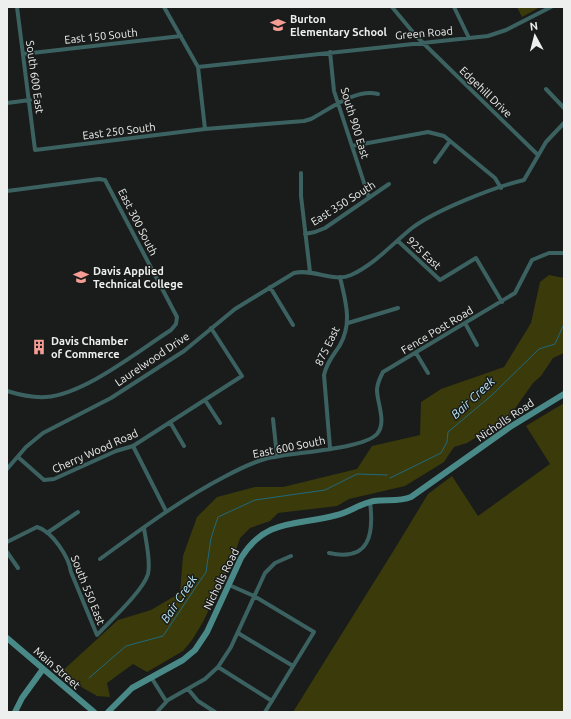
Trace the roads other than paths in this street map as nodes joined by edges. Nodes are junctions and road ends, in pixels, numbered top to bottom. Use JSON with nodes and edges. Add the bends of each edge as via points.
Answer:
{"nodes":[{"id":1,"x":17,"y":7,"type":"edge"},
{"id":2,"x":164,"y":7,"type":"edge"},
{"id":3,"x":392,"y":7,"type":"edge"},
{"id":4,"x":454,"y":7,"type":"edge"},
{"id":5,"x":551,"y":7,"type":"edge"},
{"id":6,"x":181,"y":36,"type":"junction"},
{"id":7,"x":469,"y":38,"type":"junction"},
{"id":8,"x":423,"y":42,"type":"junction"},
{"id":9,"x":330,"y":52,"type":"junction"},
{"id":10,"x":23,"y":54,"type":"junction"},
{"id":11,"x":198,"y":67,"type":"junction"},
{"id":12,"x":546,"y":89,"type":"dead end"},
{"id":13,"x":378,"y":94,"type":"dead end"},
{"id":14,"x":30,"y":100,"type":"junction"},
{"id":15,"x":7,"y":103,"type":"edge"},
{"id":16,"x":338,"y":104,"type":"junction"},
{"id":17,"x":564,"y":108,"type":"edge"},
{"id":18,"x":564,"y":123,"type":"edge"},
{"id":19,"x":205,"y":130,"type":"junction"},
{"id":20,"x":450,"y":141,"type":"junction"},
{"id":21,"x":352,"y":146,"type":"junction"},
{"id":22,"x":35,"y":150,"type":"joint"},
{"id":23,"x":537,"y":154,"type":"junction"},
{"id":24,"x":435,"y":162,"type":"dead end"},
{"id":25,"x":301,"y":173,"type":"dead end"},
{"id":26,"x":389,"y":184,"type":"dead end"},
{"id":27,"x":501,"y":188,"type":"junction"},
{"id":28,"x":7,"y":191,"type":"edge"},
{"id":29,"x":369,"y":198,"type":"junction"},
{"id":30,"x":306,"y":234,"type":"junction"},
{"id":31,"x":398,"y":241,"type":"junction"},
{"id":32,"x":564,"y":253,"type":"edge"},
{"id":33,"x":310,"y":272,"type":"junction"},
{"id":34,"x":340,"y":277,"type":"junction"},
{"id":35,"x":270,"y":287,"type":"junction"},
{"id":36,"x":502,"y":302,"type":"junction"},
{"id":37,"x":398,"y":308,"type":"dead end"},
{"id":38,"x":465,"y":322,"type":"junction"},
{"id":39,"x":348,"y":323,"type":"junction"},
{"id":40,"x":293,"y":325,"type":"dead end"},
{"id":41,"x":211,"y":328,"type":"junction"},
{"id":42,"x":477,"y":345,"type":"dead end"},
{"id":43,"x":416,"y":353,"type":"junction"},
{"id":44,"x":428,"y":373,"type":"dead end"},
{"id":45,"x":7,"y":391,"type":"edge"},
{"id":46,"x":564,"y":394,"type":"edge"},
{"id":47,"x":205,"y":400,"type":"junction"},
{"id":48,"x":273,"y":419,"type":"dead end"},
{"id":49,"x":170,"y":422,"type":"junction"},
{"id":50,"x":220,"y":423,"type":"dead end"},
{"id":51,"x":354,"y":444,"type":"joint"},
{"id":52,"x":133,"y":446,"type":"junction"},
{"id":53,"x":184,"y":446,"type":"dead end"},
{"id":54,"x":330,"y":448,"type":"junction"},
{"id":55,"x":18,"y":456,"type":"junction"},
{"id":56,"x":277,"y":456,"type":"junction"},
{"id":57,"x":7,"y":469,"type":"edge"},
{"id":58,"x":370,"y":502,"type":"junction"},
{"id":59,"x":166,"y":511,"type":"junction"},
{"id":60,"x":78,"y":512,"type":"dead end"},
{"id":61,"x":144,"y":528,"type":"junction"},
{"id":62,"x":47,"y":533,"type":"junction"},
{"id":63,"x":7,"y":542,"type":"edge"},
{"id":64,"x":7,"y":552,"type":"edge"},
{"id":65,"x":329,"y":553,"type":"dead end"},
{"id":66,"x":291,"y":556,"type":"dead end"},
{"id":67,"x":100,"y":560,"type":"dead end"},
{"id":68,"x":18,"y":568,"type":"dead end"},
{"id":69,"x":229,"y":584,"type":"junction"},
{"id":70,"x":254,"y":596,"type":"junction"},
{"id":71,"x":238,"y":633,"type":"junction"},
{"id":72,"x":7,"y":638,"type":"edge"},
{"id":73,"x":293,"y":666,"type":"junction"},
{"id":74,"x":218,"y":667,"type":"junction"},
{"id":75,"x":43,"y":669,"type":"junction"},
{"id":76,"x":151,"y":677,"type":"junction"},
{"id":77,"x":188,"y":689,"type":"junction"},
{"id":78,"x":166,"y":701,"type":"junction"},
{"id":79,"x":272,"y":701,"type":"junction"},
{"id":80,"x":15,"y":712,"type":"edge"},
{"id":81,"x":94,"y":712,"type":"edge"},
{"id":82,"x":108,"y":712,"type":"edge"},
{"id":83,"x":157,"y":712,"type":"edge"},
{"id":84,"x":215,"y":712,"type":"edge"},
{"id":85,"x":265,"y":712,"type":"edge"}],
"edges":[{"from":1,"to":10,"type":"street","name":"South 600 East"},
{"from":2,"to":6,"type":"street"},
{"from":3,"to":8,"type":"street","name":"Edgehill Drive"},
{"from":4,"to":7,"type":"street"},
{"from":5,"to":7,"type":"street","name":"Green Road","via":[[506,30],[488,36]]},
{"from":6,"to":10,"type":"street","name":"East 150 South"},
{"from":6,"to":11,"type":"street"},
{"from":7,"to":8,"type":"street","name":"Green Road"},
{"from":8,"to":9,"type":"street","name":"Green Road"},
{"from":8,"to":23,"type":"street","name":"Edgehill Drive"},
{"from":9,"to":11,"type":"street","name":"Green Road"},
{"from":9,"to":16,"type":"street","name":"South 900 East"},
{"from":10,"to":14,"type":"street","name":"South 600 East"},
{"from":11,"to":19,"type":"street"},
{"from":12,"to":17,"type":"street"},
{"from":13,"to":16,"type":"street","via":[[369,92],[353,96]]},
{"from":14,"to":15,"type":"street"},
{"from":14,"to":22,"type":"street","name":"South 600 East"},
{"from":16,"to":19,"type":"street","name":"East 250 South","via":[[311,119]]},
{"from":16,"to":21,"type":"street","name":"South 900 East"},
{"from":18,"to":23,"type":"street"},
{"from":19,"to":22,"type":"street","name":"East 250 South"},
{"from":20,"to":21,"type":"street","via":[[444,136],[428,132]]},
{"from":20,"to":24,"type":"street"},
{"from":20,"to":27,"type":"street","via":[[495,178]]},
{"from":21,"to":29,"type":"street","name":"South 900 East"},
{"from":23,"to":27,"type":"street","via":[[524,180]]},
{"from":25,"to":30,"type":"street"},
{"from":26,"to":29,"type":"street","name":"East 350 South"},
{"from":27,"to":31,"type":"street","via":[[435,214],[412,228]]},
{"from":28,"to":45,"type":"street","name":"East 300 South","via":[[105,180],[177,317],[176,324],[171,330],[72,391],[46,397],[26,397]]},
{"from":29,"to":30,"type":"street","name":"East 350 South","via":[[325,228]]},
{"from":30,"to":33,"type":"street"},
{"from":31,"to":34,"type":"street","via":[[356,272]]},
{"from":31,"to":36,"type":"street","name":"925 East","via":[[440,280],[476,258]]},
{"from":32,"to":36,"type":"street","name":"Fence Post Road","via":[[549,253],[532,260],[515,293]]},
{"from":33,"to":34,"type":"street","name":"Laurelwood Drive"},
{"from":33,"to":35,"type":"street","name":"Laurelwood Drive","via":[[294,273]]},
{"from":34,"to":39,"type":"street","name":"875 East"},
{"from":35,"to":40,"type":"street"},
{"from":35,"to":41,"type":"street","name":"Laurelwood Drive","via":[[235,308]]},
{"from":36,"to":38,"type":"street","name":"Fence Post Road"},
{"from":37,"to":39,"type":"street"},
{"from":38,"to":42,"type":"street"},
{"from":38,"to":43,"type":"street","name":"Fence Post Road"},
{"from":39,"to":54,"type":"street","name":"875 East","via":[[341,344],[326,365],[324,375]]},
{"from":41,"to":47,"type":"street","name":"Cherry Wood Road","via":[[242,376]]},
{"from":41,"to":55,"type":"street","name":"Laurelwood Drive","via":[[184,351],[118,394],[43,433]]},
{"from":43,"to":44,"type":"street"},
{"from":43,"to":51,"type":"street","name":"Fence Post Road","via":[[383,372],[377,389],[381,423],[378,432],[371,440]]},
{"from":46,"to":58,"type":"street","name":"Nicholls Road","via":[[502,433],[414,495],[403,500]]},
{"from":47,"to":49,"type":"street","name":"Cherry Wood Road"},
{"from":47,"to":50,"type":"street"},
{"from":48,"to":56,"type":"street"},
{"from":49,"to":52,"type":"street","name":"Cherry Wood Road"},
{"from":49,"to":53,"type":"street"},
{"from":51,"to":54,"type":"street","name":"East 600 South"},
{"from":52,"to":55,"type":"street","name":"Cherry Wood Road","via":[[48,481],[37,475]]},
{"from":52,"to":59,"type":"street"},
{"from":54,"to":56,"type":"street","name":"East 600 South"},
{"from":55,"to":57,"type":"street","name":"Laurelwood Drive"},
{"from":56,"to":59,"type":"street","name":"East 600 South","via":[[248,465]]},
{"from":58,"to":65,"type":"street","via":[[372,525],[369,538],[363,547],[356,553],[347,555]]},
{"from":58,"to":69,"type":"street","name":"Nicholls Road","via":[[340,515],[286,523],[269,530],[248,548]]},
{"from":59,"to":61,"type":"street","name":"East 600 South"},
{"from":60,"to":62,"type":"street"},
{"from":61,"to":62,"type":"street","name":"South 550 East","via":[[148,573],[144,584],[96,635],[71,572],[70,562]]},
{"from":61,"to":67,"type":"street","name":"East 600 South"},
{"from":62,"to":63,"type":"street","via":[[37,527]]},
{"from":64,"to":68,"type":"street"},
{"from":66,"to":70,"type":"street","via":[[279,560],[268,569]]},
{"from":69,"to":70,"type":"street"},
{"from":69,"to":76,"type":"street","name":"Nicholls Road","via":[[207,632],[195,650],[183,660]]},
{"from":70,"to":71,"type":"street"},
{"from":70,"to":73,"type":"street","via":[[314,632]]},
{"from":71,"to":73,"type":"street"},
{"from":71,"to":74,"type":"street"},
{"from":72,"to":75,"type":"street","name":"Main Street"},
{"from":73,"to":79,"type":"street"},
{"from":74,"to":77,"type":"street"},
{"from":74,"to":79,"type":"street"},
{"from":75,"to":80,"type":"street"},
{"from":75,"to":81,"type":"street","name":"Main Street"},
{"from":76,"to":78,"type":"street"},
{"from":76,"to":82,"type":"street","name":"Nicholls Road","via":[[128,691]]},
{"from":77,"to":78,"type":"street"},
{"from":77,"to":84,"type":"street","via":[[198,701]]},
{"from":78,"to":83,"type":"street"},
{"from":79,"to":85,"type":"street"}]}
